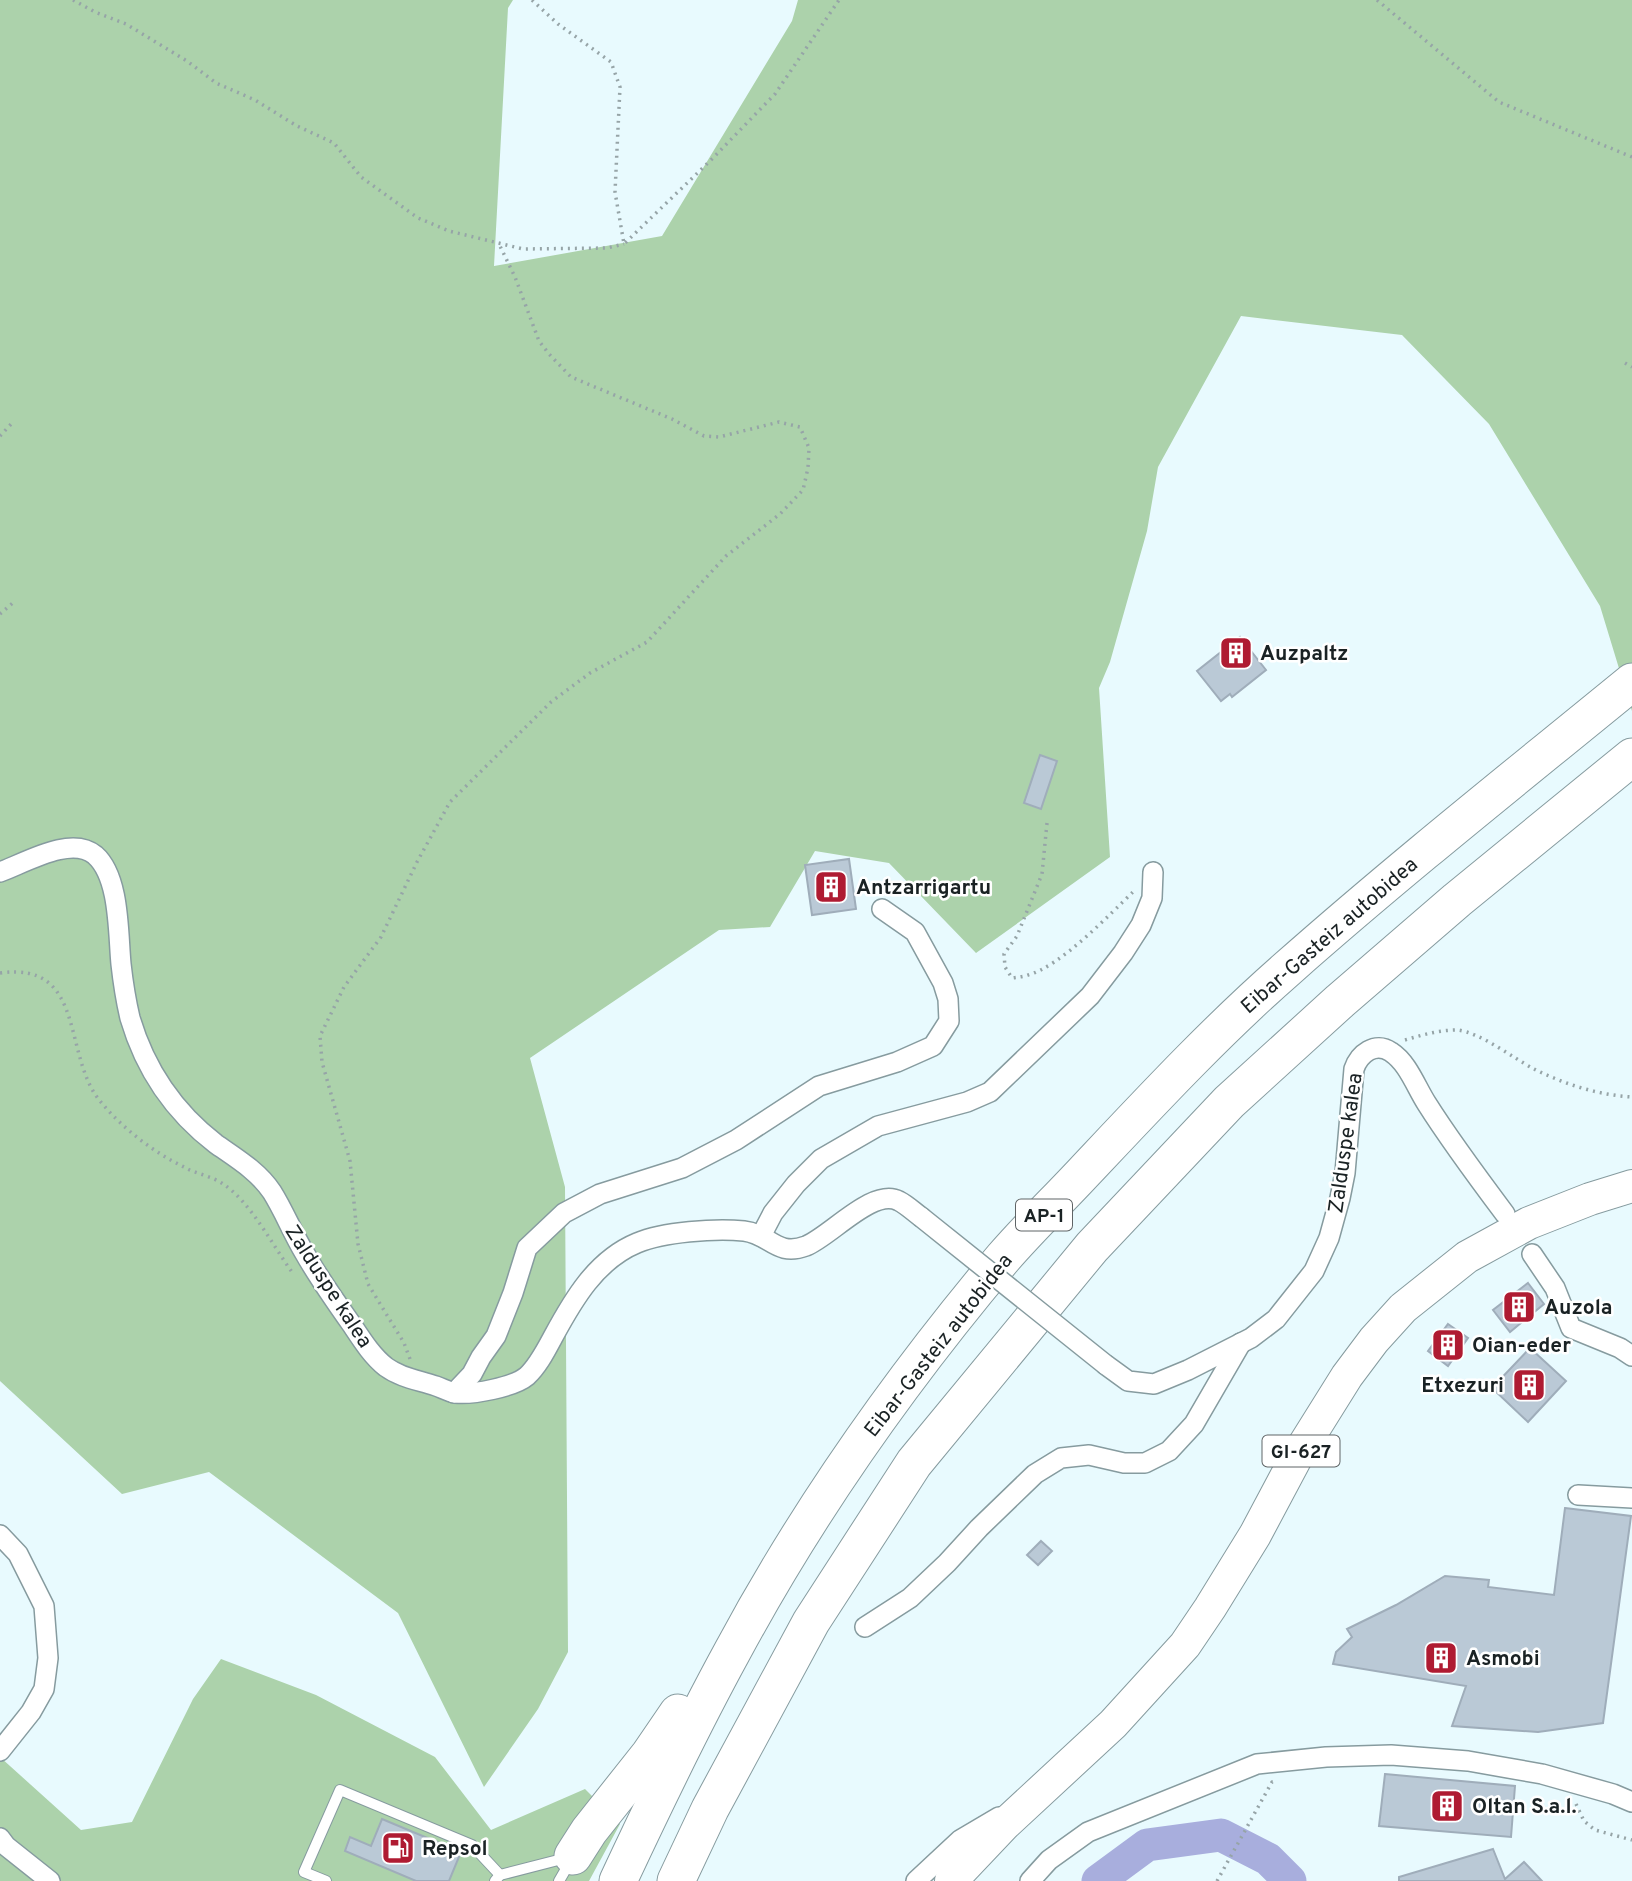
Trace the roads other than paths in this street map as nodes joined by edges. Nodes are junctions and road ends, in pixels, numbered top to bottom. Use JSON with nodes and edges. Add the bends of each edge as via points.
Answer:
{"nodes":[{"id":1,"x":1632,"y":682,"type":"edge"},
{"id":2,"x":1632,"y":757,"type":"edge"},
{"id":3,"x":0,"y":872,"type":"edge"},
{"id":4,"x":1153,"y":872,"type":"road end"},
{"id":5,"x":882,"y":909,"type":"dead end"},
{"id":6,"x":1632,"y":1186,"type":"edge"},
{"id":7,"x":1505,"y":1214,"type":"dead end"},
{"id":8,"x":761,"y":1236,"type":"junction"},
{"id":9,"x":1532,"y":1254,"type":"dead end"},
{"id":10,"x":1241,"y":1342,"type":"junction"},
{"id":11,"x":1632,"y":1356,"type":"edge"},
{"id":12,"x":454,"y":1393,"type":"junction"},
{"id":13,"x":1578,"y":1495,"type":"dead end"},
{"id":14,"x":1632,"y":1498,"type":"edge"},
{"id":15,"x":0,"y":1535,"type":"edge"},
{"id":16,"x":865,"y":1627,"type":"dead end"},
{"id":17,"x":733,"y":1649,"type":"junction"},
{"id":18,"x":0,"y":1751,"type":"edge"},
{"id":19,"x":1036,"y":1795,"type":"junction"},
{"id":20,"x":1632,"y":1802,"type":"edge"},
{"id":21,"x":0,"y":1838,"type":"edge"},
{"id":22,"x":566,"y":1869,"type":"edge"},
{"id":23,"x":498,"y":1878,"type":"edge"},
{"id":24,"x":50,"y":1881,"type":"edge"},
{"id":25,"x":326,"y":1881,"type":"edge"},
{"id":26,"x":618,"y":1881,"type":"edge"},
{"id":27,"x":676,"y":1881,"type":"edge"},
{"id":28,"x":916,"y":1881,"type":"edge"},
{"id":29,"x":951,"y":1881,"type":"edge"},
{"id":30,"x":1031,"y":1881,"type":"edge"}],
"edges":[{"from":1,"to":17,"type":"highway","name":"Eibar-Gasteiz autobidea","number":"AP-1","via":[[1286,969],[1196,1056],[1005,1257],[918,1365],[849,1461]]},
{"from":2,"to":27,"type":"highway","number":"AP-1","via":[[1330,1010],[1229,1102],[1092,1247],[907,1474],[811,1622]]},
{"from":3,"to":12,"type":"street","name":"Zalduspe kalea","via":[[69,847],[83,848],[102,862],[114,899],[129,1014],[139,1047],[160,1086],[200,1131],[271,1190],[304,1253],[372,1354],[401,1375]]},
{"from":4,"to":8,"type":"street","via":[[1152,898],[1124,953],[1090,996],[990,1092],[878,1126],[821,1159],[773,1213]]},
{"from":5,"to":12,"type":"street","via":[[915,932],[943,983],[949,1021],[933,1046],[819,1086],[736,1140],[681,1168],[600,1194],[564,1213],[527,1248],[496,1336]]},
{"from":6,"to":19,"type":"main road","number":"GI-627","via":[[1529,1223],[1467,1257],[1403,1308],[1346,1376],[1255,1535],[1185,1645],[1113,1724]]},
{"from":7,"to":10,"type":"street","name":"Zalduspe kalea","via":[[1403,1064],[1389,1050],[1369,1050],[1356,1065],[1345,1173],[1321,1257],[1276,1319]]},
{"from":8,"to":10,"type":"street","name":"Zalduspe kalea","bridge":true,"via":[[781,1249],[803,1247],[877,1199],[897,1199],[1128,1381],[1153,1384]]},
{"from":8,"to":12,"type":"street","name":"Zalduspe kalea","via":[[710,1231],[636,1243],[595,1273],[528,1375],[498,1387]]},
{"from":9,"to":11,"type":"street","via":[[1555,1288],[1571,1328]]},
{"from":10,"to":16,"type":"street","via":[[1194,1424],[1169,1451],[1145,1463],[1089,1455],[1061,1458],[1035,1475],[910,1598]]},
{"from":13,"to":14,"type":"street"},
{"from":15,"to":18,"type":"street","via":[[18,1554],[44,1606],[48,1658],[44,1689]]},
{"from":17,"to":22,"type":"highway","via":[[707,1669]]},
{"from":17,"to":26,"type":"highway","name":"Eibar-Gasteiz autobidea","number":"AP-1"},
{"from":19,"to":28,"type":"street","via":[[960,1840]]},
{"from":19,"to":29,"type":"main road","number":"GI-627"},
{"from":20,"to":30,"type":"street","via":[[1542,1774],[1468,1761],[1391,1755],[1257,1764],[1088,1832],[1049,1860]]},
{"from":21,"to":24,"type":"street"},
{"from":22,"to":23,"type":"lane"},
{"from":23,"to":25,"type":"lane","via":[[472,1845],[340,1790],[304,1872]]}]}
